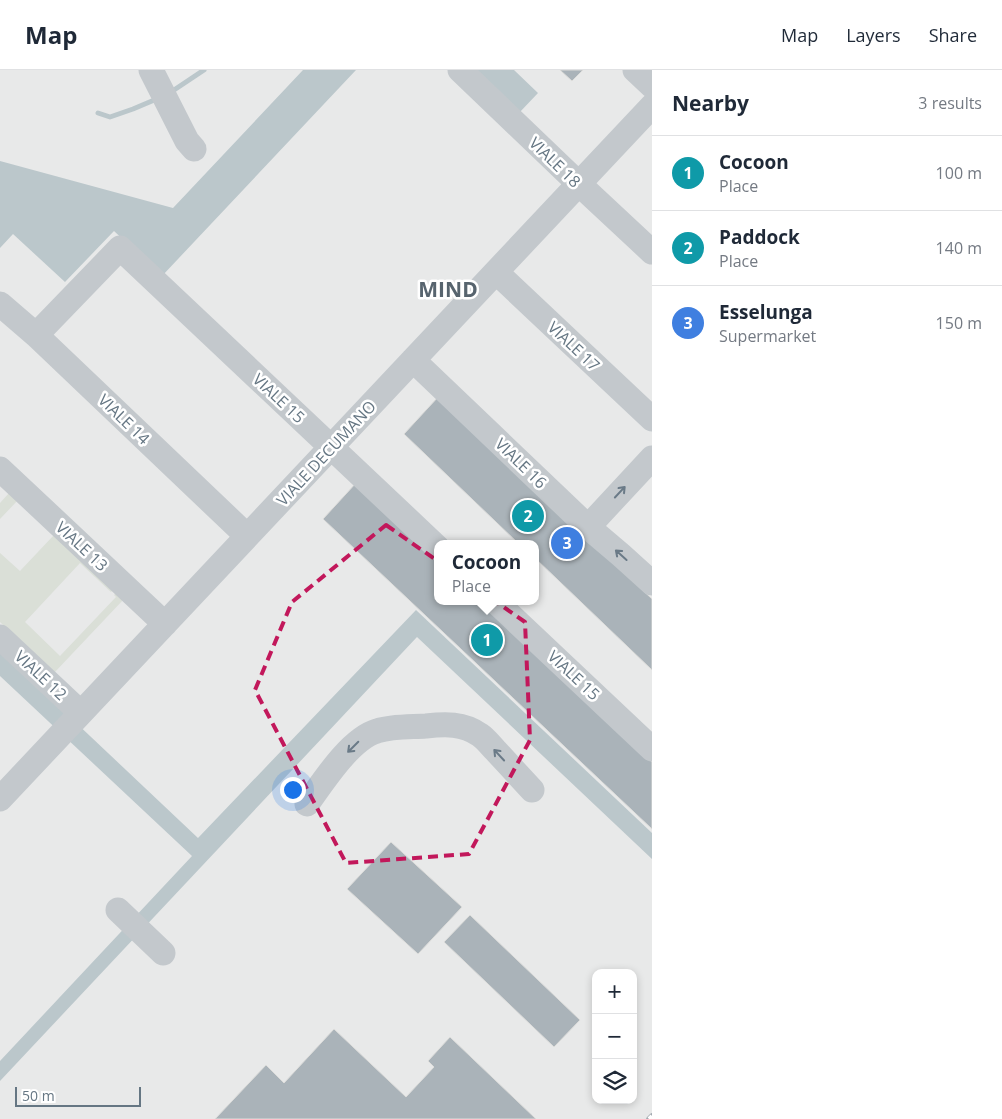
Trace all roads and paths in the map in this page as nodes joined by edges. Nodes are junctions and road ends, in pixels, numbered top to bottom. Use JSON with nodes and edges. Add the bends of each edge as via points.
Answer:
{"nodes":[{"id":1,"x":460,"y":70,"type":"edge"},
{"id":2,"x":635,"y":70,"type":"edge"},
{"id":3,"x":652,"y":86,"type":"edge"},
{"id":4,"x":160,"y":87,"type":"edge"},
{"id":5,"x":652,"y":106,"type":"edge"},
{"id":6,"x":194,"y":149,"type":"dead end"},
{"id":7,"x":579,"y":184,"type":"junction"},
{"id":8,"x":652,"y":252,"type":"edge"},
{"id":9,"x":496,"y":272,"type":"junction"},
{"id":10,"x":0,"y":304,"type":"edge"},
{"id":11,"x":36,"y":335,"type":"junction"},
{"id":12,"x":413,"y":360,"type":"junction"},
{"id":13,"x":652,"y":419,"type":"edge"},
{"id":14,"x":331,"y":447,"type":"junction"},
{"id":15,"x":652,"y":458,"type":"edge"},
{"id":16,"x":0,"y":469,"type":"edge"},
{"id":17,"x":588,"y":527,"type":"junction"},
{"id":18,"x":247,"y":536,"type":"junction"},
{"id":19,"x":434,"y":544,"type":"edge"},
{"id":20,"x":652,"y":583,"type":"edge"},
{"id":21,"x":499,"y":605,"type":"edge"},
{"id":22,"x":165,"y":624,"type":"junction"},
{"id":23,"x":0,"y":637,"type":"edge"},
{"id":24,"x":81,"y":713,"type":"junction"},
{"id":25,"x":652,"y":749,"type":"edge"},
{"id":26,"x":532,"y":790,"type":"dead end"},
{"id":27,"x":0,"y":799,"type":"edge"},
{"id":28,"x":307,"y":804,"type":"dead end"},
{"id":29,"x":118,"y":910,"type":"dead end"},
{"id":30,"x":163,"y":953,"type":"dead end"}],
"edges":[{"from":1,"to":7,"type":"lane","name":"VIALE 18"},
{"from":2,"to":3,"type":"lane"},
{"from":4,"to":6,"type":"lane"},
{"from":5,"to":7,"type":"lane","name":"VIALE DECUMANO"},
{"from":7,"to":8,"type":"lane","name":"VIALE 18"},
{"from":7,"to":9,"type":"lane","name":"VIALE DECUMANO"},
{"from":9,"to":12,"type":"lane","name":"VIALE DECUMANO"},
{"from":9,"to":13,"type":"lane","name":"VIALE 17"},
{"from":10,"to":11,"type":"lane","name":"VIALE 14"},
{"from":11,"to":14,"type":"lane","name":"VIALE 15","via":[[120,248]]},
{"from":11,"to":18,"type":"lane","name":"VIALE 14"},
{"from":12,"to":14,"type":"lane","name":"VIALE DECUMANO"},
{"from":12,"to":17,"type":"lane","name":"VIALE 16"},
{"from":14,"to":18,"type":"lane","name":"VIALE DECUMANO"},
{"from":14,"to":19,"type":"lane","name":"VIALE 15"},
{"from":17,"to":15,"type":"lane","one_way":true},
{"from":16,"to":22,"type":"lane","name":"VIALE 13"},
{"from":20,"to":17,"type":"lane","name":"VIALE 16","one_way":true},
{"from":18,"to":22,"type":"lane","name":"VIALE DECUMANO"},
{"from":21,"to":25,"type":"lane","name":"VIALE 15"},
{"from":22,"to":24,"type":"lane","name":"VIALE DECUMANO"},
{"from":23,"to":24,"type":"lane","name":"VIALE 12"},
{"from":24,"to":27,"type":"lane","name":"VIALE DECUMANO"},
{"from":26,"to":28,"type":"lane","one_way":true,"via":[[482,736],[470,729],[447,724],[387,728],[365,736],[353,745]]},
{"from":29,"to":30,"type":"lane"}]}
